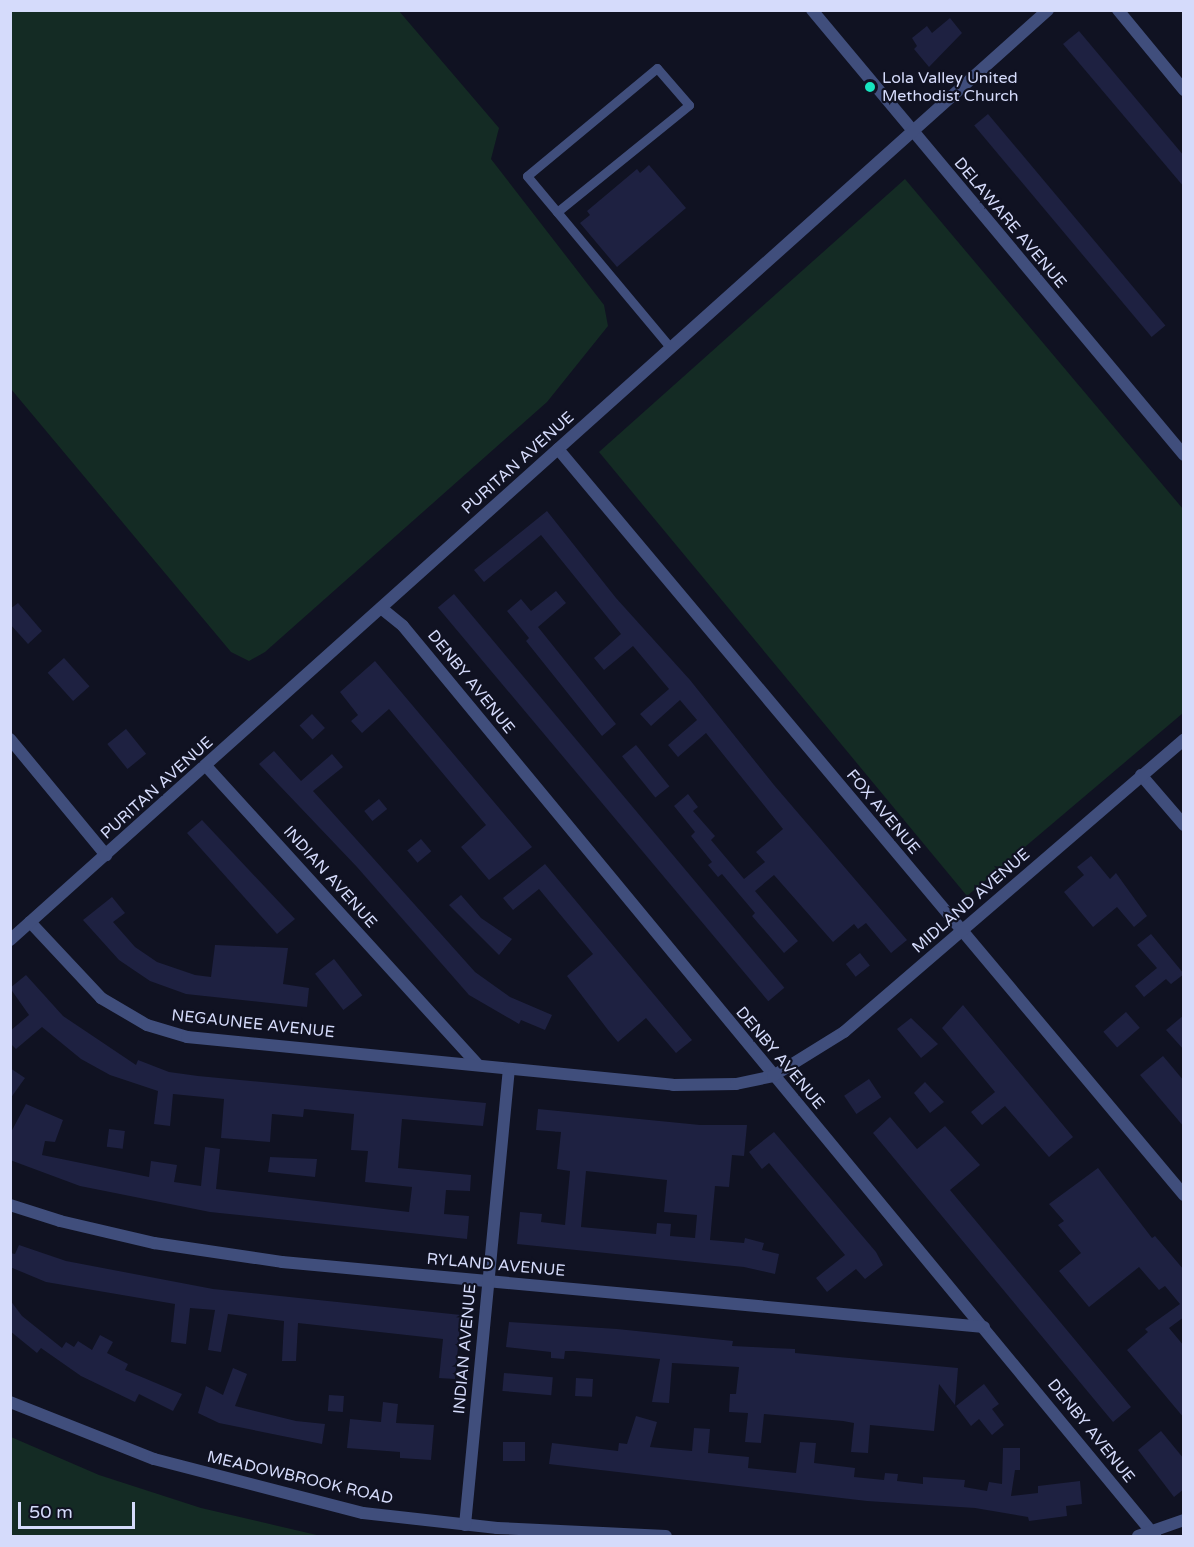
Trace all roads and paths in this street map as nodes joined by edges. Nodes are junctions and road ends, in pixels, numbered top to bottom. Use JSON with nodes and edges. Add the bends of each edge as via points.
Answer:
{"nodes":[{"id":1,"x":812,"y":10,"type":"edge"},
{"id":2,"x":1048,"y":10,"type":"edge"},
{"id":3,"x":1118,"y":10,"type":"edge"},
{"id":4,"x":1184,"y":90,"type":"edge"},
{"id":5,"x":912,"y":130,"type":"junction"},
{"id":6,"x":557,"y":212,"type":"junction"},
{"id":7,"x":671,"y":348,"type":"junction"},
{"id":8,"x":558,"y":449,"type":"junction"},
{"id":9,"x":1184,"y":455,"type":"edge"},
{"id":10,"x":381,"y":608,"type":"junction"},
{"id":11,"x":10,"y":739,"type":"edge"},
{"id":12,"x":1184,"y":740,"type":"edge"},
{"id":13,"x":206,"y":766,"type":"junction"},
{"id":14,"x":1141,"y":775,"type":"junction"},
{"id":15,"x":1184,"y":825,"type":"edge"},
{"id":16,"x":106,"y":855,"type":"junction"},
{"id":17,"x":30,"y":922,"type":"junction"},
{"id":18,"x":962,"y":932,"type":"junction"},
{"id":19,"x":10,"y":940,"type":"edge"},
{"id":20,"x":477,"y":1064,"type":"junction"},
{"id":21,"x":509,"y":1069,"type":"junction"},
{"id":22,"x":772,"y":1076,"type":"junction"},
{"id":23,"x":1184,"y":1195,"type":"edge"},
{"id":24,"x":10,"y":1205,"type":"edge"},
{"id":25,"x":488,"y":1281,"type":"junction"},
{"id":26,"x":984,"y":1327,"type":"junction"},
{"id":27,"x":10,"y":1402,"type":"edge"},
{"id":28,"x":1184,"y":1520,"type":"edge"},
{"id":29,"x":465,"y":1525,"type":"junction"},
{"id":30,"x":1153,"y":1534,"type":"edge"},
{"id":31,"x":666,"y":1536,"type":"edge"},
{"id":32,"x":1138,"y":1536,"type":"edge"}],
"edges":[{"from":1,"to":5,"type":"street","name":"DELAWARE AVENUE"},
{"from":2,"to":5,"type":"street","name":"PURITAN AVENUE"},
{"from":3,"to":4,"type":"street"},
{"from":5,"to":7,"type":"street","name":"PURITAN AVENUE"},
{"from":5,"to":9,"type":"street","name":"DELAWARE AVENUE"},
{"from":6,"to":6,"type":"lane","via":[[527,177],[657,68],[689,105]]},
{"from":6,"to":7,"type":"lane"},
{"from":7,"to":8,"type":"street","name":"PURITAN AVENUE"},
{"from":8,"to":10,"type":"street","name":"PURITAN AVENUE"},
{"from":8,"to":18,"type":"street","name":"FOX AVENUE"},
{"from":10,"to":13,"type":"street","name":"PURITAN AVENUE"},
{"from":10,"to":22,"type":"street","name":"DENBY AVENUE","via":[[403,626]]},
{"from":11,"to":16,"type":"street"},
{"from":12,"to":14,"type":"street","name":"MIDLAND AVENUE"},
{"from":13,"to":16,"type":"street","name":"PURITAN AVENUE"},
{"from":13,"to":20,"type":"street","name":"INDIAN AVENUE"},
{"from":14,"to":15,"type":"street"},
{"from":14,"to":18,"type":"street","name":"MIDLAND AVENUE"},
{"from":16,"to":17,"type":"street","name":"PURITAN AVENUE"},
{"from":17,"to":19,"type":"street","name":"PURITAN AVENUE"},
{"from":17,"to":20,"type":"street","name":"NEGAUNEE AVENUE","via":[[101,998],[131,1018],[164,1031],[187,1037]]},
{"from":18,"to":22,"type":"street","name":"MIDLAND AVENUE","via":[[844,1032]]},
{"from":18,"to":23,"type":"street","name":"FOX AVENUE"},
{"from":20,"to":21,"type":"street","name":"NEGAUNEE AVENUE"},
{"from":21,"to":22,"type":"street","via":[[694,1087]]},
{"from":21,"to":25,"type":"street","name":"INDIAN AVENUE"},
{"from":22,"to":26,"type":"street","name":"DENBY AVENUE"},
{"from":24,"to":25,"type":"street","name":"RYLAND AVENUE","via":[[98,1231],[198,1250]]},
{"from":25,"to":26,"type":"street","name":"RYLAND AVENUE"},
{"from":25,"to":29,"type":"street","name":"INDIAN AVENUE"},
{"from":26,"to":30,"type":"street","name":"DENBY AVENUE"},
{"from":27,"to":29,"type":"street","name":"MEADOWBROOK ROAD","via":[[154,1459],[211,1476],[363,1513]]},
{"from":28,"to":30,"type":"street"},
{"from":29,"to":31,"type":"street","name":"MEADOWBROOK ROAD"},
{"from":30,"to":32,"type":"street"}]}
